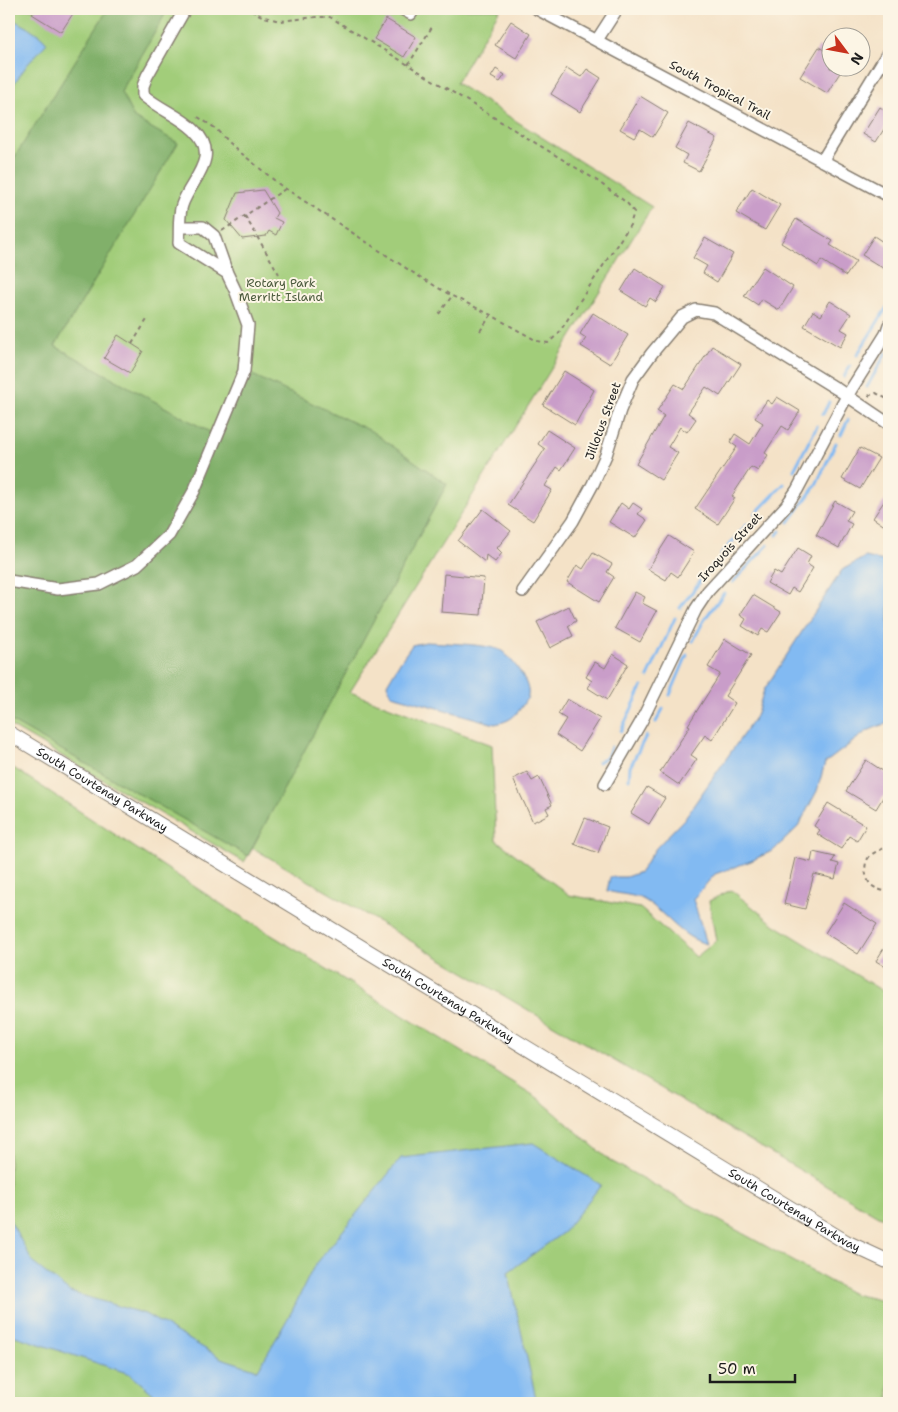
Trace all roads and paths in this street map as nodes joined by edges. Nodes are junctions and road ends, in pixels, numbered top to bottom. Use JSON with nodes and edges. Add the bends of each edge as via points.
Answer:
{"nodes":[{"id":1,"x":185,"y":9,"type":"edge"},
{"id":2,"x":248,"y":9,"type":"edge"},
{"id":3,"x":402,"y":9,"type":"edge"},
{"id":4,"x":414,"y":9,"type":"edge"},
{"id":5,"x":537,"y":9,"type":"edge"},
{"id":6,"x":617,"y":9,"type":"edge"},
{"id":7,"x":432,"y":27,"type":"dead end"},
{"id":8,"x":597,"y":40,"type":"junction"},
{"id":9,"x":889,"y":51,"type":"edge"},
{"id":10,"x":408,"y":65,"type":"junction"},
{"id":11,"x":193,"y":115,"type":"dead end"},
{"id":12,"x":822,"y":161,"type":"junction"},
{"id":13,"x":286,"y":189,"type":"junction"},
{"id":14,"x":889,"y":196,"type":"edge"},
{"id":15,"x":245,"y":216,"type":"junction"},
{"id":16,"x":180,"y":227,"type":"junction"},
{"id":17,"x":214,"y":236,"type":"junction"},
{"id":18,"x":227,"y":273,"type":"junction"},
{"id":19,"x":279,"y":274,"type":"dead end"},
{"id":20,"x":452,"y":296,"type":"junction"},
{"id":21,"x":439,"y":314,"type":"dead end"},
{"id":22,"x":491,"y":315,"type":"junction"},
{"id":23,"x":148,"y":318,"type":"dead end"},
{"id":24,"x":888,"y":330,"type":"edge"},
{"id":25,"x":480,"y":331,"type":"dead end"},
{"id":26,"x":132,"y":344,"type":"dead end"},
{"id":27,"x":847,"y":396,"type":"junction"},
{"id":28,"x":889,"y":400,"type":"edge"},
{"id":29,"x":858,"y":402,"type":"junction"},
{"id":30,"x":889,"y":424,"type":"edge"},
{"id":31,"x":9,"y":581,"type":"edge"},
{"id":32,"x":523,"y":591,"type":"dead end"},
{"id":33,"x":9,"y":733,"type":"edge"},
{"id":34,"x":605,"y":784,"type":"dead end"},
{"id":35,"x":889,"y":843,"type":"edge"},
{"id":36,"x":889,"y":892,"type":"edge"},
{"id":37,"x":889,"y":1262,"type":"edge"}],
"edges":[{"from":1,"to":16,"type":"street","via":[[143,86],[143,95],[152,104],[192,128],[202,138],[206,154],[202,170],[181,206]]},
{"from":2,"to":10,"type":"path","via":[[280,21],[330,17]]},
{"from":3,"to":4,"type":"street","via":[[411,14]]},
{"from":5,"to":8,"type":"street","name":"South Tropical Trail"},
{"from":6,"to":8,"type":"street"},
{"from":7,"to":10,"type":"path"},
{"from":8,"to":12,"type":"street","name":"South Tropical Trail"},
{"from":9,"to":12,"type":"street"},
{"from":10,"to":22,"type":"path","via":[[596,180],[634,212],[630,225],[558,334],[548,343],[537,341]]},
{"from":11,"to":13,"type":"path","via":[[215,128],[235,149]]},
{"from":12,"to":14,"type":"street","name":"South Tropical Trail"},
{"from":13,"to":15,"type":"path"},
{"from":13,"to":20,"type":"path"},
{"from":15,"to":17,"type":"path"},
{"from":15,"to":19,"type":"path"},
{"from":16,"to":17,"type":"street","via":[[203,227]]},
{"from":16,"to":18,"type":"street","via":[[179,243]]},
{"from":17,"to":18,"type":"street"},
{"from":18,"to":31,"type":"street","via":[[248,325],[244,371],[194,491],[169,535],[137,565],[99,584],[58,589]]},
{"from":20,"to":21,"type":"path"},
{"from":20,"to":22,"type":"path"},
{"from":22,"to":25,"type":"path"},
{"from":23,"to":26,"type":"path"},
{"from":24,"to":27,"type":"street","name":"Iroquois Street"},
{"from":27,"to":29,"type":"street","name":"Jillotus Street"},
{"from":27,"to":32,"type":"street","name":"Jillotus Street","via":[[714,314],[696,310],[682,317],[633,379],[593,484],[573,521]]},
{"from":27,"to":34,"type":"street","name":"Iroquois Street","via":[[791,498],[708,591],[696,609],[641,722]]},
{"from":28,"to":29,"type":"path","via":[[876,393]]},
{"from":29,"to":30,"type":"street","name":"Jillotus Street"},
{"from":33,"to":37,"type":"main road","name":"South Courtenay Parkway","via":[[846,1242]]},
{"from":35,"to":36,"type":"path","via":[[869,857],[865,868],[870,884]]}]}
